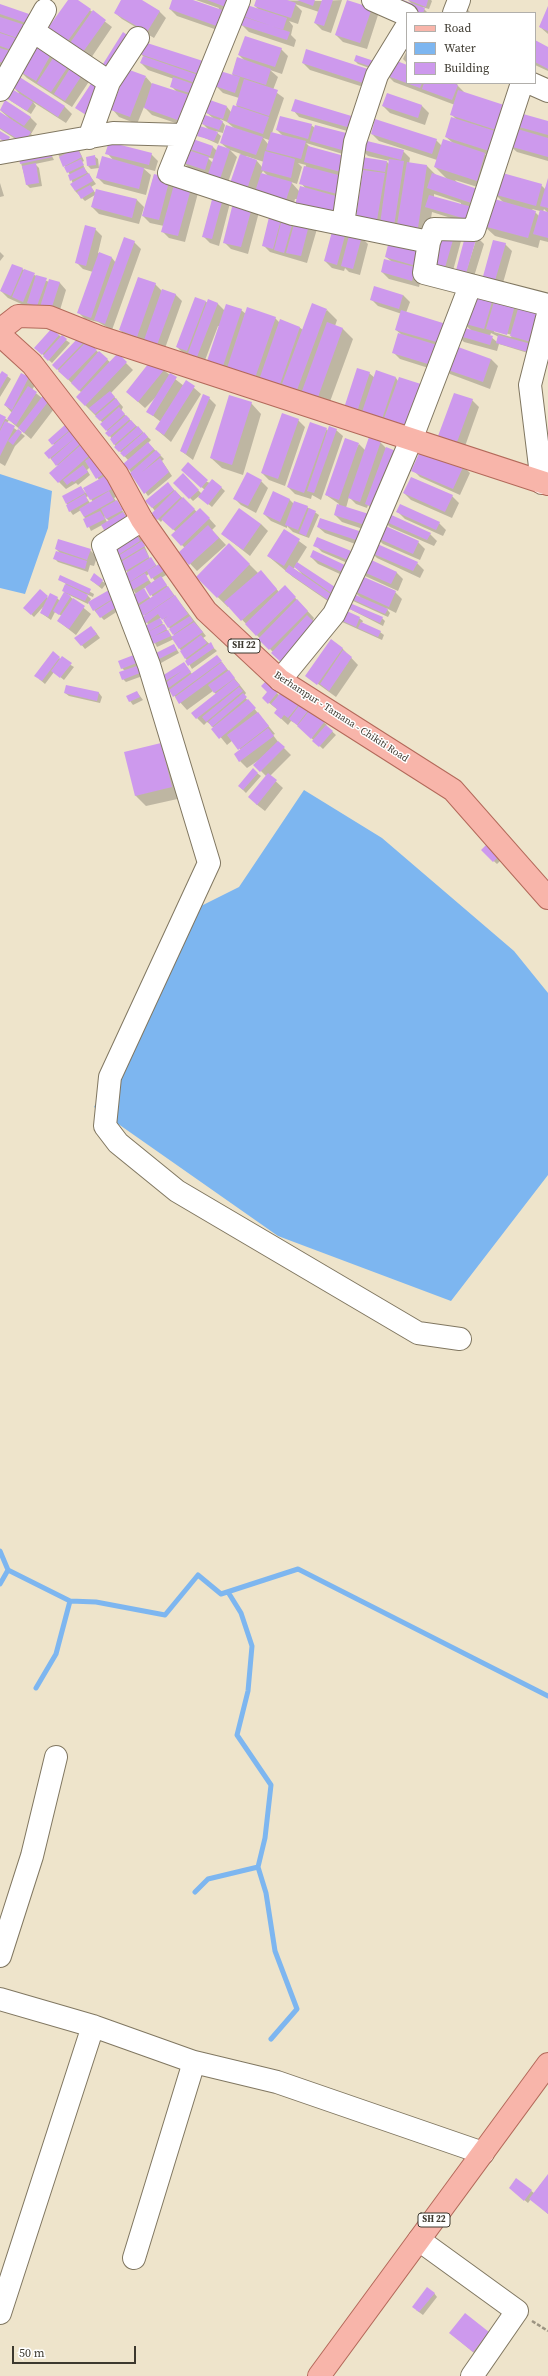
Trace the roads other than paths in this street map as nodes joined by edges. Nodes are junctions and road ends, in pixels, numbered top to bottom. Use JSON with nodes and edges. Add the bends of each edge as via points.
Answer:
{"nodes":[{"id":1,"x":239,"y":0,"type":"edge"},
{"id":2,"x":373,"y":0,"type":"edge"},
{"id":3,"x":459,"y":0,"type":"edge"},
{"id":4,"x":45,"y":10,"type":"dead end"},
{"id":5,"x":454,"y":12,"type":"edge"},
{"id":6,"x":406,"y":16,"type":"edge"},
{"id":7,"x":406,"y":28,"type":"edge"},
{"id":8,"x":33,"y":31,"type":"junction"},
{"id":9,"x":138,"y":38,"type":"dead end"},
{"id":10,"x":109,"y":82,"type":"junction"},
{"id":11,"x":522,"y":84,"type":"edge"},
{"id":12,"x":532,"y":84,"type":"edge"},
{"id":13,"x":0,"y":90,"type":"edge"},
{"id":14,"x":548,"y":91,"type":"edge"},
{"id":15,"x":184,"y":135,"type":"junction"},
{"id":16,"x":89,"y":138,"type":"junction"},
{"id":17,"x":0,"y":153,"type":"edge"},
{"id":18,"x":343,"y":224,"type":"junction"},
{"id":19,"x":429,"y":242,"type":"junction"},
{"id":20,"x":470,"y":286,"type":"junction"},
{"id":21,"x":548,"y":306,"type":"edge"},
{"id":22,"x":548,"y":314,"type":"edge"},
{"id":23,"x":0,"y":330,"type":"edge"},
{"id":24,"x":0,"y":335,"type":"edge"},
{"id":25,"x":411,"y":440,"type":"junction"},
{"id":26,"x":545,"y":483,"type":"edge"},
{"id":27,"x":142,"y":520,"type":"junction"},
{"id":28,"x":280,"y":680,"type":"junction"},
{"id":29,"x":548,"y":898,"type":"edge"},
{"id":30,"x":460,"y":1339,"type":"dead end"},
{"id":31,"x":56,"y":1757,"type":"dead end"},
{"id":32,"x":0,"y":1956,"type":"edge"},
{"id":33,"x":0,"y":1998,"type":"edge"},
{"id":34,"x":92,"y":2026,"type":"junction"},
{"id":35,"x":194,"y":2062,"type":"junction"},
{"id":36,"x":548,"y":2064,"type":"edge"},
{"id":37,"x":483,"y":2152,"type":"junction"},
{"id":38,"x":419,"y":2240,"type":"junction"},
{"id":39,"x":134,"y":2258,"type":"dead end"},
{"id":40,"x":0,"y":2313,"type":"edge"},
{"id":41,"x":319,"y":2376,"type":"edge"},
{"id":42,"x":472,"y":2376,"type":"edge"}],
"edges":[{"from":1,"to":15,"type":"street"},
{"from":2,"to":6,"type":"street"},
{"from":3,"to":5,"type":"street"},
{"from":4,"to":8,"type":"street"},
{"from":7,"to":18,"type":"street","via":[[377,75],[355,142]]},
{"from":8,"to":10,"type":"street"},
{"from":8,"to":13,"type":"street"},
{"from":9,"to":10,"type":"street"},
{"from":10,"to":16,"type":"street"},
{"from":11,"to":19,"type":"street","via":[[474,230],[434,228]]},
{"from":12,"to":14,"type":"street"},
{"from":15,"to":16,"type":"street","via":[[113,133]]},
{"from":15,"to":18,"type":"street","via":[[169,173],[293,214]]},
{"from":16,"to":17,"type":"street"},
{"from":18,"to":19,"type":"street"},
{"from":19,"to":20,"type":"street","via":[[424,273]]},
{"from":20,"to":21,"type":"street"},
{"from":20,"to":25,"type":"street"},
{"from":22,"to":26,"type":"street","via":[[530,385]]},
{"from":23,"to":25,"type":"main road","via":[[18,316],[49,318],[99,337]]},
{"from":24,"to":27,"type":"main road","name":"Berhampur - Tamana - Chikiti Road","number":"SH 22","via":[[32,364],[117,474]]},
{"from":25,"to":26,"type":"main road"},
{"from":25,"to":28,"type":"street","via":[[334,614]]},
{"from":27,"to":28,"type":"main road","name":"Berhampur - Tamana - Chikiti Road","number":"SH 22","via":[[206,611]]},
{"from":27,"to":30,"type":"street","via":[[103,545],[150,665],[209,863],[110,1077],[105,1126],[118,1143],[177,1191],[418,1333]]},
{"from":28,"to":29,"type":"main road","name":"Berhampur - Tamana - Chikiti Road","number":"SH 22","via":[[453,790]]},
{"from":31,"to":32,"type":"street","via":[[32,1856]]},
{"from":33,"to":34,"type":"street"},
{"from":34,"to":35,"type":"street"},
{"from":34,"to":40,"type":"street"},
{"from":35,"to":37,"type":"street","via":[[277,2082]]},
{"from":35,"to":39,"type":"street"},
{"from":36,"to":37,"type":"main road","number":"SH 22"},
{"from":37,"to":38,"type":"main road","number":"SH 22"},
{"from":38,"to":41,"type":"main road","number":"SH 22"},
{"from":38,"to":42,"type":"street","via":[[517,2311]]}]}
